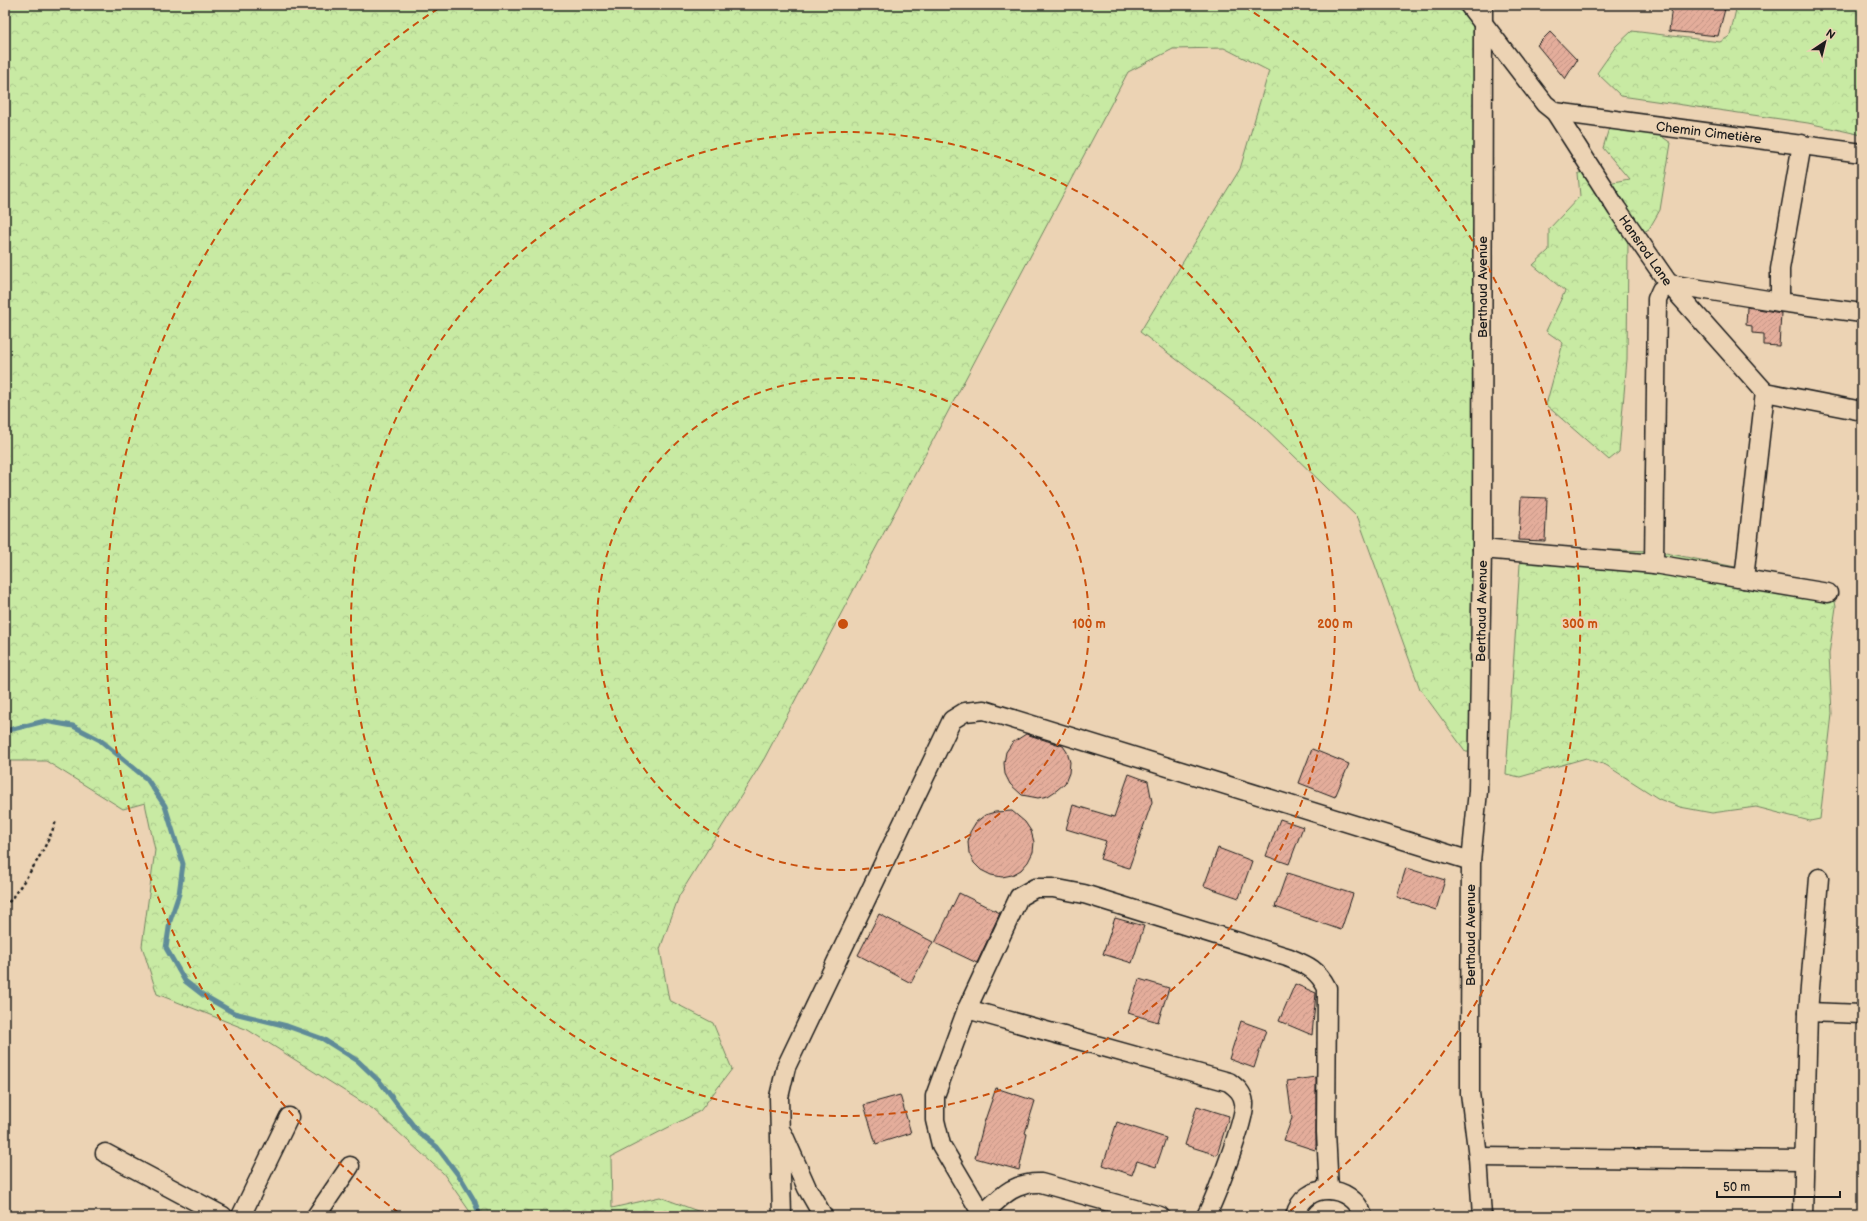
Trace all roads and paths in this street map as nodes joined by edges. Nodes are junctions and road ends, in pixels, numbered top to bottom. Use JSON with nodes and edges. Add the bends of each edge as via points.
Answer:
{"nodes":[{"id":1,"x":1469,"y":5,"type":"edge"},
{"id":2,"x":1482,"y":12,"type":"edge"},
{"id":3,"x":1555,"y":112,"type":"junction"},
{"id":4,"x":1802,"y":144,"type":"junction"},
{"id":5,"x":1862,"y":153,"type":"edge"},
{"id":6,"x":1669,"y":284,"type":"junction"},
{"id":7,"x":1780,"y":302,"type":"junction"},
{"id":8,"x":1862,"y":312,"type":"edge"},
{"id":9,"x":1765,"y":392,"type":"junction"},
{"id":10,"x":1862,"y":411,"type":"edge"},
{"id":11,"x":1482,"y":549,"type":"junction"},
{"id":12,"x":1654,"y":564,"type":"junction"},
{"id":13,"x":1744,"y":579,"type":"junction"},
{"id":14,"x":1828,"y":593,"type":"dead end"},
{"id":15,"x":56,"y":821,"type":"dead end"},
{"id":16,"x":1471,"y":861,"type":"junction"},
{"id":17,"x":1819,"y":878,"type":"dead end"},
{"id":18,"x":5,"y":907,"type":"edge"},
{"id":19,"x":967,"y":1009,"type":"junction"},
{"id":20,"x":1808,"y":1012,"type":"junction"},
{"id":21,"x":1862,"y":1014,"type":"edge"},
{"id":22,"x":289,"y":1117,"type":"dead end"},
{"id":23,"x":780,"y":1127,"type":"junction"},
{"id":24,"x":104,"y":1153,"type":"dead end"},
{"id":25,"x":1478,"y":1157,"type":"junction"},
{"id":26,"x":1804,"y":1160,"type":"junction"},
{"id":27,"x":350,"y":1166,"type":"dead end"},
{"id":28,"x":1329,"y":1190,"type":"junction"},
{"id":29,"x":982,"y":1215,"type":"edge"},
{"id":30,"x":223,"y":1216,"type":"edge"},
{"id":31,"x":241,"y":1216,"type":"edge"},
{"id":32,"x":316,"y":1216,"type":"edge"},
{"id":33,"x":782,"y":1216,"type":"edge"},
{"id":34,"x":823,"y":1216,"type":"edge"},
{"id":35,"x":1160,"y":1216,"type":"edge"},
{"id":36,"x":1206,"y":1216,"type":"edge"},
{"id":37,"x":1295,"y":1216,"type":"edge"},
{"id":38,"x":1363,"y":1216,"type":"edge"},
{"id":39,"x":1482,"y":1216,"type":"edge"},
{"id":40,"x":1803,"y":1216,"type":"edge"}],
"edges":[{"from":1,"to":2,"type":"street"},
{"from":2,"to":3,"type":"street","name":"Hansrod Lane","via":[[1545,104]]},
{"from":2,"to":11,"type":"street","name":"Berthaud Avenue"},
{"from":3,"to":4,"type":"street","name":"Chemin Cimetière"},
{"from":3,"to":6,"type":"street","name":"Hansrod Lane"},
{"from":4,"to":5,"type":"street","name":"Chemin Cimetière"},
{"from":4,"to":7,"type":"street","via":[[1780,269]]},
{"from":6,"to":7,"type":"street"},
{"from":6,"to":9,"type":"street","name":"Hansrod Lane"},
{"from":6,"to":12,"type":"street","via":[[1661,290],[1657,299]]},
{"from":7,"to":8,"type":"street"},
{"from":9,"to":10,"type":"street"},
{"from":9,"to":13,"type":"street"},
{"from":11,"to":12,"type":"street"},
{"from":11,"to":16,"type":"street","name":"Berthaud Avenue","via":[[1478,791]]},
{"from":12,"to":13,"type":"street"},
{"from":13,"to":14,"type":"street"},
{"from":15,"to":18,"type":"path","via":[[30,872]]},
{"from":16,"to":23,"type":"street","via":[[984,710],[965,712],[952,720],[786,1067],[779,1097]]},
{"from":16,"to":25,"type":"street","name":"Berthaud Avenue","via":[[1470,1093]]},
{"from":17,"to":20,"type":"street"},
{"from":19,"to":28,"type":"street","via":[[1019,897],[1035,888],[1053,888],[1084,894],[1287,957],[1308,966],[1321,976],[1326,988],[1326,1132]]},
{"from":19,"to":29,"type":"street","via":[[935,1096],[935,1120],[941,1145]]},
{"from":19,"to":36,"type":"street","via":[[1229,1082],[1236,1087],[1242,1094],[1244,1113]]},
{"from":20,"to":21,"type":"street"},
{"from":20,"to":26,"type":"street"},
{"from":22,"to":31,"type":"street"},
{"from":23,"to":33,"type":"street"},
{"from":23,"to":34,"type":"street","via":[[807,1188]]},
{"from":24,"to":30,"type":"street"},
{"from":25,"to":26,"type":"street"},
{"from":25,"to":39,"type":"street","name":"Berthaud Avenue"},
{"from":26,"to":40,"type":"street"},
{"from":27,"to":32,"type":"street"},
{"from":28,"to":37,"type":"street","via":[[1309,1196],[1302,1202]]},
{"from":28,"to":38,"type":"street","via":[[1340,1191],[1350,1197],[1358,1204]]},
{"from":29,"to":35,"type":"street","via":[[1002,1195],[1030,1182]]}]}
